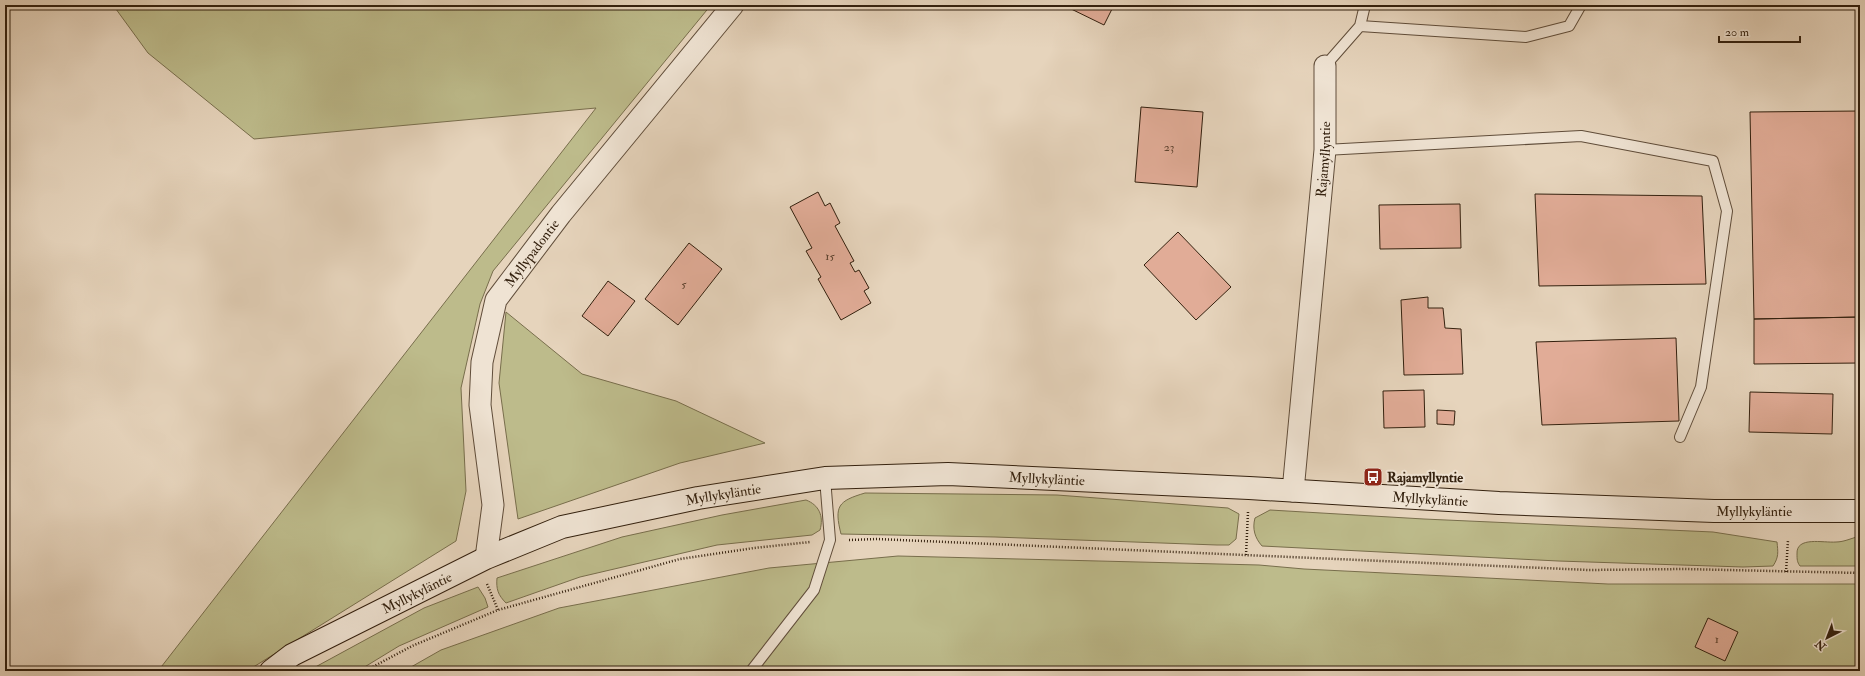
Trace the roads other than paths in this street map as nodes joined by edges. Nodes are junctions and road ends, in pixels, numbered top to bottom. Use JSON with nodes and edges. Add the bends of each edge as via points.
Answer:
{"nodes":[{"id":1,"x":733,"y":5,"type":"edge"},
{"id":2,"x":1365,"y":5,"type":"edge"},
{"id":3,"x":1581,"y":5,"type":"edge"},
{"id":4,"x":1360,"y":26,"type":"junction"},
{"id":5,"x":1325,"y":66,"type":"joint"},
{"id":6,"x":1325,"y":150,"type":"junction"},
{"id":7,"x":1680,"y":437,"type":"dead end"},
{"id":8,"x":825,"y":478,"type":"junction"},
{"id":9,"x":1293,"y":491,"type":"junction"},
{"id":10,"x":1860,"y":511,"type":"edge"},
{"id":11,"x":486,"y":558,"type":"junction"},
{"id":12,"x":271,"y":671,"type":"edge"},
{"id":13,"x":751,"y":671,"type":"edge"}],
"edges":[{"from":1,"to":11,"type":"street","name":"Myllypadontie","via":[[561,214],[496,300],[482,362],[480,405],[493,505]]},
{"from":2,"to":4,"type":"lane"},
{"from":3,"to":4,"type":"lane","via":[[1570,26],[1526,37]]},
{"from":4,"to":5,"type":"lane"},
{"from":5,"to":6,"type":"street","name":"Rajamyllyntie"},
{"from":6,"to":7,"type":"lane","via":[[1581,136],[1713,161],[1727,211],[1701,387]]},
{"from":6,"to":9,"type":"street","name":"Rajamyllyntie"},
{"from":8,"to":9,"type":"main road","name":"Myllykyläntie","via":[[948,474]]},
{"from":8,"to":11,"type":"main road","name":"Myllykyläntie","via":[[698,498],[562,527]]},
{"from":8,"to":13,"type":"lane","via":[[830,540],[814,590]]},
{"from":9,"to":10,"type":"main road","name":"Myllykyläntie","via":[[1714,512]]},
{"from":11,"to":12,"type":"main road","name":"Myllykyläntie","via":[[292,655]]}]}
